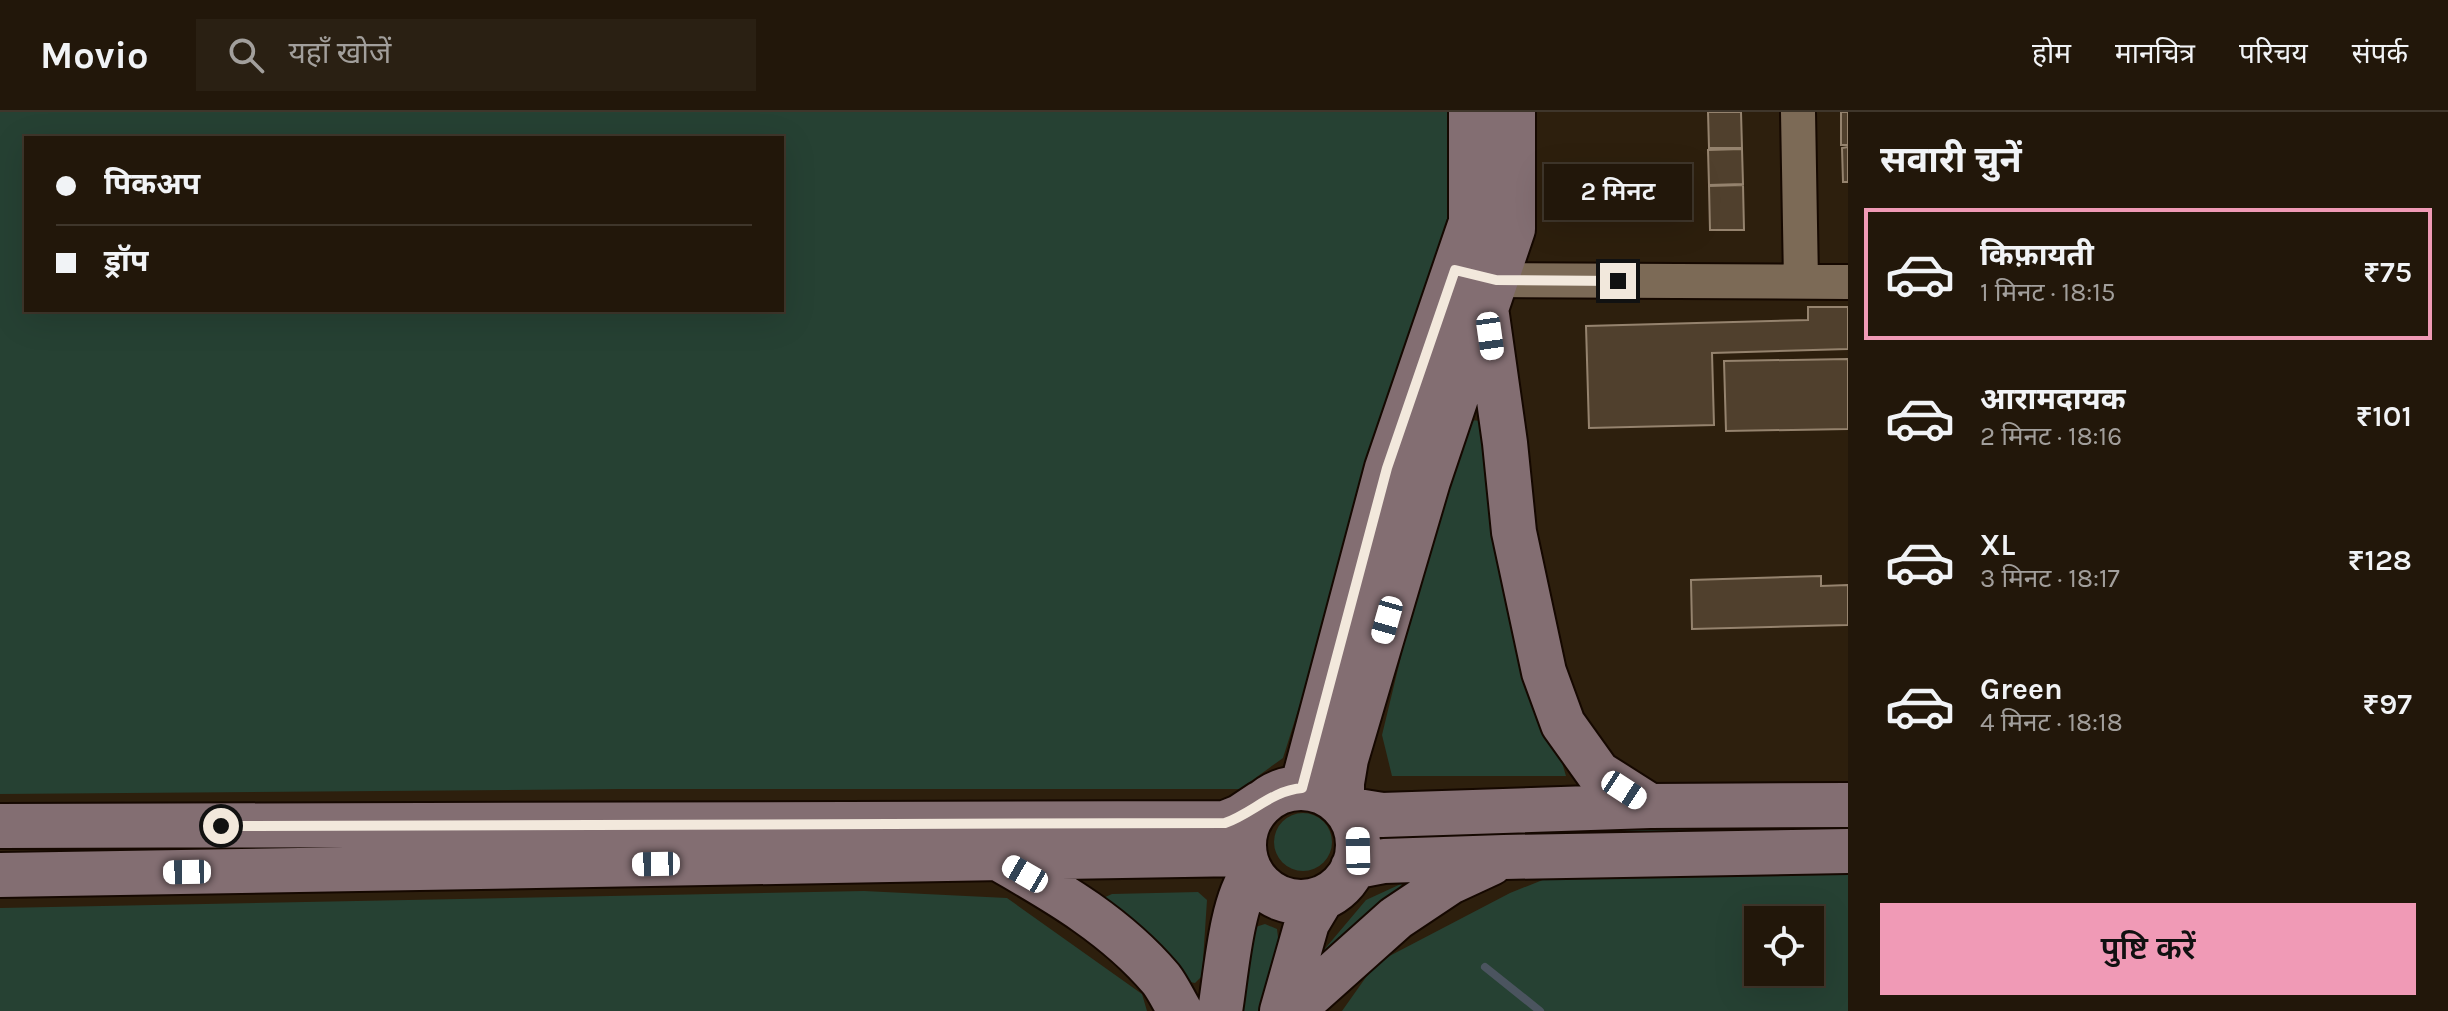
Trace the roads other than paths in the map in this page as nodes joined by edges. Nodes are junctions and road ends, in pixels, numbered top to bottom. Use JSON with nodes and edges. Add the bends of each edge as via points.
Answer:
{"nodes":[{"id":1,"x":1471,"y":112,"type":"edge"},
{"id":2,"x":1513,"y":112,"type":"edge"},
{"id":3,"x":1798,"y":112,"type":"edge"},
{"id":4,"x":1801,"y":281,"type":"junction"},
{"id":5,"x":1848,"y":282,"type":"edge"},
{"id":6,"x":1479,"y":286,"type":"junction"},
{"id":7,"x":1302,"y":788,"type":"junction"},
{"id":8,"x":1261,"y":803,"type":"junction"},
{"id":9,"x":1848,"y":805,"type":"edge"},
{"id":10,"x":1650,"y":806,"type":"junction"},
{"id":11,"x":1344,"y":807,"type":"junction"},
{"id":12,"x":0,"y":826,"type":"edge"},
{"id":13,"x":1848,"y":851,"type":"edge"},
{"id":14,"x":1504,"y":857,"type":"junction"},
{"id":15,"x":999,"y":859,"type":"junction"},
{"id":16,"x":1248,"y":865,"type":"junction"},
{"id":17,"x":1353,"y":867,"type":"junction"},
{"id":18,"x":0,"y":875,"type":"edge"},
{"id":19,"x":1322,"y":898,"type":"junction"},
{"id":20,"x":1180,"y":1011,"type":"edge"},
{"id":21,"x":1220,"y":1011,"type":"edge"},
{"id":22,"x":1282,"y":1011,"type":"edge"},
{"id":23,"x":1292,"y":1011,"type":"edge"}],
"edges":[{"from":1,"to":6,"type":"main road","via":[[1471,222]]},
{"from":2,"to":6,"type":"main road","via":[[1513,229]]},
{"from":3,"to":4,"type":"street"},
{"from":4,"to":5,"type":"street"},
{"from":4,"to":6,"type":"street"},
{"from":6,"to":7,"type":"main road","via":[[1387,468]]},
{"from":6,"to":10,"type":"main road","via":[[1514,532],[1544,672],[1563,724],[1598,773]]},
{"from":6,"to":11,"type":"main road","via":[[1346,759]]},
{"from":7,"to":8,"type":"main road","via":[[1287,789]]},
{"from":7,"to":11,"type":"main road","via":[[1331,795]]},
{"from":8,"to":12,"type":"main road","via":[[1225,823]]},
{"from":8,"to":16,"type":"main road","via":[[1244,836]]},
{"from":9,"to":10,"type":"main road"},
{"from":10,"to":11,"type":"main road","via":[[1382,815]]},
{"from":11,"to":17,"type":"main road","via":[[1357,835]]},
{"from":13,"to":14,"type":"main road"},
{"from":14,"to":17,"type":"main road"},
{"from":14,"to":23,"type":"main road","via":[[1450,882],[1396,918]]},
{"from":15,"to":16,"type":"main road"},
{"from":15,"to":18,"type":"main road"},
{"from":15,"to":20,"type":"main road","via":[[1104,923],[1162,980]]},
{"from":16,"to":19,"type":"main road","via":[[1276,896],[1291,901]]},
{"from":16,"to":21,"type":"main road"},
{"from":17,"to":19,"type":"main road","via":[[1340,886]]},
{"from":19,"to":22,"type":"main road","via":[[1307,923]]}]}
